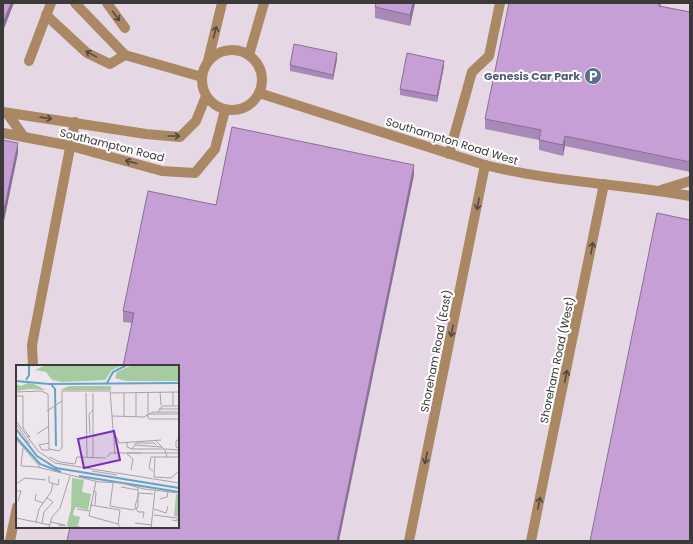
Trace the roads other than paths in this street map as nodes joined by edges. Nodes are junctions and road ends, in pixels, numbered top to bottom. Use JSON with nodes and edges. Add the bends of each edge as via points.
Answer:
{"nodes":[{"id":1,"x":51,"y":3,"type":"edge"},
{"id":2,"x":75,"y":3,"type":"edge"},
{"id":3,"x":107,"y":3,"type":"edge"},
{"id":4,"x":222,"y":3,"type":"edge"},
{"id":5,"x":264,"y":3,"type":"edge"},
{"id":6,"x":500,"y":3,"type":"edge"},
{"id":7,"x":46,"y":15,"type":"junction"},
{"id":8,"x":125,"y":28,"type":"dead end"},
{"id":9,"x":125,"y":55,"type":"junction"},
{"id":10,"x":249,"y":55,"type":"junction"},
{"id":11,"x":29,"y":61,"type":"dead end"},
{"id":12,"x":208,"y":62,"type":"junction"},
{"id":13,"x":202,"y":77,"type":"junction"},
{"id":14,"x":259,"y":93,"type":"junction"},
{"id":15,"x":206,"y":96,"type":"junction"},
{"id":16,"x":225,"y":110,"type":"junction"},
{"id":17,"x":5,"y":112,"type":"edge"},
{"id":18,"x":76,"y":122,"type":"junction"},
{"id":19,"x":3,"y":133,"type":"edge"},
{"id":20,"x":24,"y":137,"type":"junction"},
{"id":21,"x":71,"y":146,"type":"junction"},
{"id":22,"x":449,"y":154,"type":"junction"},
{"id":23,"x":484,"y":165,"type":"junction"},
{"id":24,"x":690,"y":180,"type":"edge"},
{"id":25,"x":604,"y":184,"type":"junction"},
{"id":26,"x":659,"y":190,"type":"junction"},
{"id":27,"x":690,"y":196,"type":"edge"},
{"id":28,"x":33,"y":365,"type":"edge"},
{"id":29,"x":16,"y":512,"type":"edge"},
{"id":30,"x":10,"y":541,"type":"edge"},
{"id":31,"x":409,"y":541,"type":"edge"},
{"id":32,"x":531,"y":541,"type":"edge"}],
"edges":[{"from":1,"to":7,"type":"lane"},
{"from":2,"to":9,"type":"lane"},
{"from":3,"to":8,"type":"lane","one_way":true},
{"from":12,"to":4,"type":"lane","one_way":true},
{"from":5,"to":10,"type":"lane"},
{"from":6,"to":22,"type":"lane","via":[[488,56],[472,72]]},
{"from":9,"to":7,"type":"lane","one_way":true,"via":[[110,64],[87,53]]},
{"from":7,"to":11,"type":"lane"},
{"from":9,"to":13,"type":"lane"},
{"from":10,"to":12,"type":"lane","via":[[230,50],[216,54]]},
{"from":10,"to":14,"type":"lane","via":[[262,74]]},
{"from":12,"to":13,"type":"lane"},
{"from":13,"to":15,"type":"lane","via":[[202,87]]},
{"from":14,"to":16,"type":"lane","via":[[245,108]]},
{"from":14,"to":22,"type":"lane","name":"Southampton Road West"},
{"from":15,"to":16,"type":"lane","via":[[212,104]]},
{"from":18,"to":15,"type":"lane","name":"Southampton Road","one_way":true,"via":[[180,137],[196,121]]},
{"from":16,"to":21,"type":"lane","name":"Southampton Road","one_way":true,"via":[[215,149],[195,172],[162,171]]},
{"from":17,"to":18,"type":"lane","name":"Southampton Road","one_way":true},
{"from":17,"to":20,"type":"lane","name":"Southampton Road"},
{"from":18,"to":21,"type":"lane"},
{"from":19,"to":20,"type":"lane","name":"Southampton Road"},
{"from":20,"to":21,"type":"lane","name":"Southampton Road"},
{"from":21,"to":28,"type":"lane","via":[[32,346]]},
{"from":22,"to":23,"type":"lane","name":"Southampton Road West"},
{"from":23,"to":25,"type":"lane","name":"Southampton Road West","via":[[544,178]]},
{"from":23,"to":31,"type":"lane","name":"Shoreham Road (East)","one_way":true},
{"from":24,"to":26,"type":"lane"},
{"from":25,"to":26,"type":"lane","name":"Southampton Road West"},
{"from":32,"to":25,"type":"lane","name":"Shoreham Road (West)","one_way":true},
{"from":26,"to":27,"type":"lane","name":"Southampton Road West"},
{"from":29,"to":30,"type":"lane"}]}
